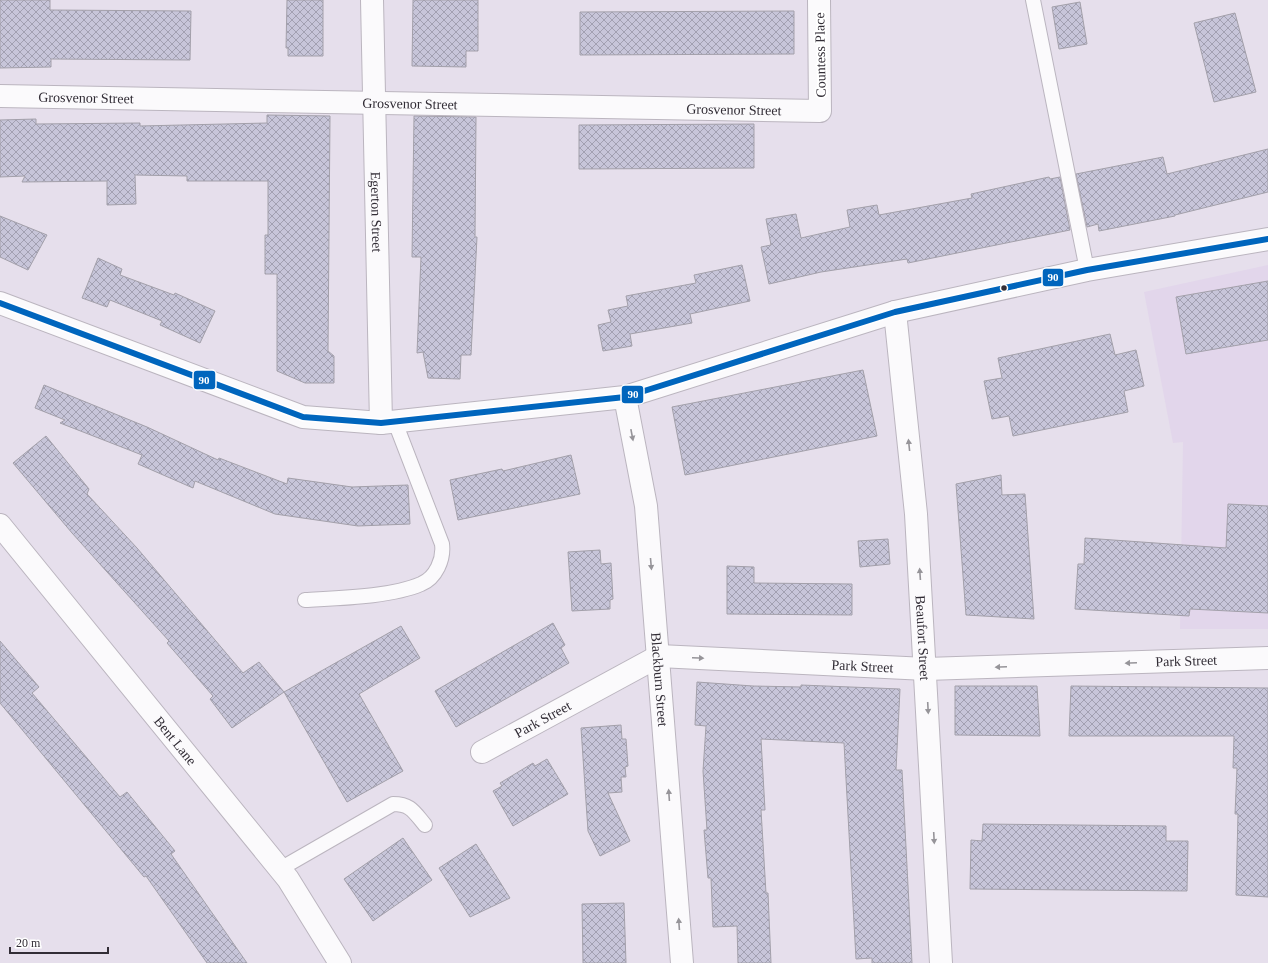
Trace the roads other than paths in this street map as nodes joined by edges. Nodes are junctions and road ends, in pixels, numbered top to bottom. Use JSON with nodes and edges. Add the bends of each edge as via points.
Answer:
{"nodes":[{"id":1,"x":372,"y":0,"type":"edge"},
{"id":2,"x":819,"y":0,"type":"edge"},
{"id":3,"x":1032,"y":0,"type":"edge"},
{"id":4,"x":0,"y":96,"type":"edge"},
{"id":5,"x":373,"y":103,"type":"junction"},
{"id":6,"x":820,"y":111,"type":"joint"},
{"id":7,"x":1268,"y":239,"type":"edge"},
{"id":8,"x":1088,"y":270,"type":"junction"},
{"id":9,"x":0,"y":303,"type":"edge"},
{"id":10,"x":895,"y":312,"type":"junction"},
{"id":11,"x":625,"y":397,"type":"junction"},
{"id":12,"x":388,"y":422,"type":"junction"},
{"id":13,"x":0,"y":525,"type":"edge"},
{"id":14,"x":305,"y":600,"type":"dead end"},
{"id":15,"x":659,"y":656,"type":"junction"},
{"id":16,"x":1268,"y":658,"type":"edge"},
{"id":17,"x":926,"y":669,"type":"junction"},
{"id":18,"x":482,"y":752,"type":"dead end"},
{"id":19,"x":425,"y":825,"type":"dead end"},
{"id":20,"x":280,"y":869,"type":"junction"},
{"id":21,"x":340,"y":963,"type":"edge"},
{"id":22,"x":682,"y":963,"type":"edge"},
{"id":23,"x":941,"y":963,"type":"edge"}],
"edges":[{"from":1,"to":5,"type":"street","name":"Egerton Street"},
{"from":2,"to":6,"type":"street","name":"Countess Place"},
{"from":3,"to":8,"type":"lane"},
{"from":4,"to":5,"type":"street","name":"Grosvenor Street"},
{"from":5,"to":6,"type":"street","name":"Grosvenor Street"},
{"from":5,"to":12,"type":"street","name":"Egerton Street"},
{"from":7,"to":8,"type":"street"},
{"from":8,"to":10,"type":"street"},
{"from":9,"to":12,"type":"street","via":[[303,417]]},
{"from":10,"to":11,"type":"street"},
{"from":17,"to":10,"type":"street","name":"Beaufort Street","one_way":true,"via":[[916,514]]},
{"from":11,"to":12,"type":"street"},
{"from":11,"to":15,"type":"street","name":"Blackburn Street","one_way":true,"via":[[646,506]]},
{"from":12,"to":14,"type":"lane","via":[[442,544],[443,554],[439,565],[422,584],[404,589],[352,597]]},
{"from":13,"to":20,"type":"street","name":"Bent Lane"},
{"from":15,"to":17,"type":"street","name":"Park Street","one_way":true},
{"from":15,"to":18,"type":"street","name":"Park Street"},
{"from":22,"to":15,"type":"street","name":"Blackburn Street","one_way":true},
{"from":16,"to":17,"type":"street","name":"Park Street","one_way":true},
{"from":17,"to":23,"type":"street","name":"Beaufort Street","one_way":true},
{"from":19,"to":20,"type":"lane","via":[[411,807],[393,804]]},
{"from":20,"to":21,"type":"street","name":"Bent Lane"}]}
